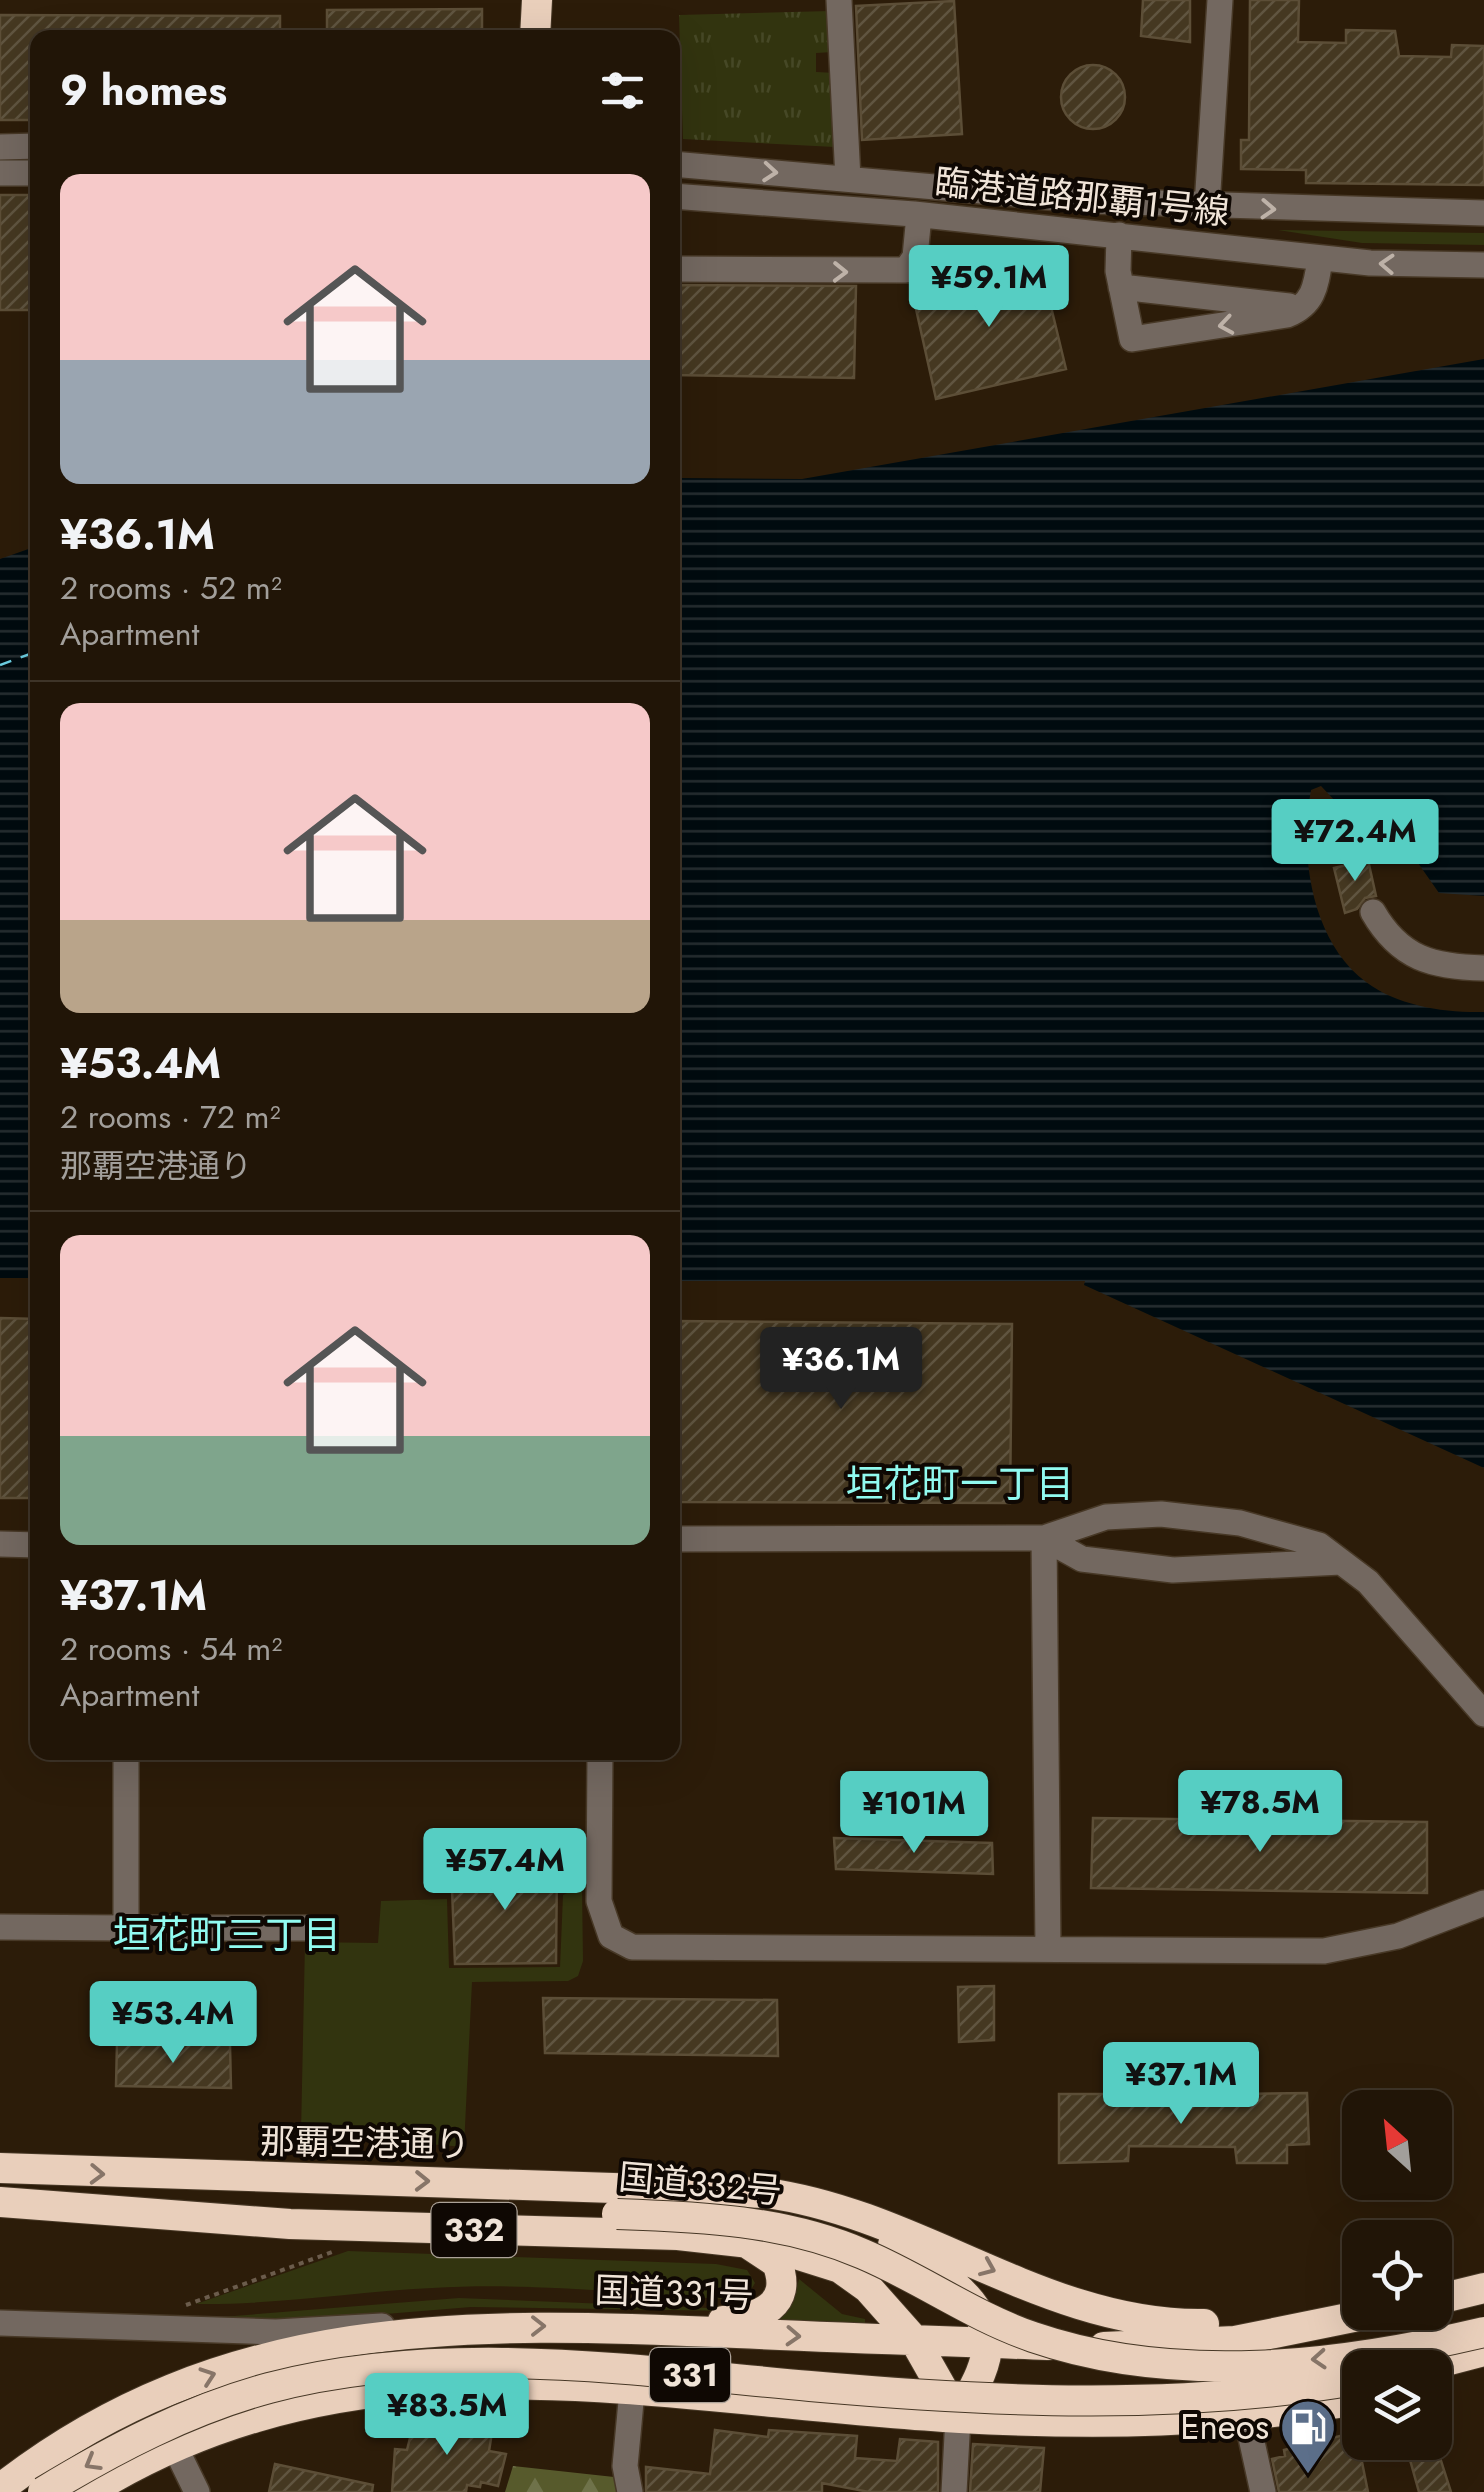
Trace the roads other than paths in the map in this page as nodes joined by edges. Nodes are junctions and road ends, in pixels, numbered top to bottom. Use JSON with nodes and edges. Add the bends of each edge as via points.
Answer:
{"nodes":[{"id":1,"x":536,"y":0,"type":"edge"},
{"id":2,"x":839,"y":0,"type":"edge"},
{"id":3,"x":1220,"y":0,"type":"edge"},
{"id":4,"x":535,"y":30,"type":"edge"},
{"id":5,"x":0,"y":146,"type":"edge"},
{"id":6,"x":30,"y":146,"type":"edge"},
{"id":7,"x":680,"y":165,"type":"edge"},
{"id":8,"x":0,"y":173,"type":"edge"},
{"id":9,"x":30,"y":173,"type":"edge"},
{"id":10,"x":848,"y":179,"type":"junction"},
{"id":11,"x":680,"y":197,"type":"edge"},
{"id":12,"x":1207,"y":206,"type":"junction"},
{"id":13,"x":1484,"y":213,"type":"edge"},
{"id":14,"x":918,"y":214,"type":"junction"},
{"id":15,"x":1119,"y":234,"type":"junction"},
{"id":16,"x":1320,"y":259,"type":"junction"},
{"id":17,"x":1484,"y":266,"type":"edge"},
{"id":18,"x":680,"y":269,"type":"edge"},
{"id":19,"x":1121,"y":287,"type":"junction"},
{"id":20,"x":1304,"y":308,"type":"junction"},
{"id":21,"x":1374,"y":912,"type":"dead end"},
{"id":22,"x":1484,"y":968,"type":"edge"},
{"id":23,"x":1044,"y":1538,"type":"junction"},
{"id":24,"x":680,"y":1539,"type":"edge"},
{"id":25,"x":0,"y":1544,"type":"edge"},
{"id":26,"x":30,"y":1545,"type":"edge"},
{"id":27,"x":1341,"y":1562,"type":"junction"},
{"id":28,"x":1484,"y":1714,"type":"edge"},
{"id":29,"x":126,"y":1760,"type":"edge"},
{"id":30,"x":600,"y":1760,"type":"edge"},
{"id":31,"x":1484,"y":1903,"type":"edge"},
{"id":32,"x":0,"y":1927,"type":"edge"},
{"id":33,"x":126,"y":1928,"type":"junction"},
{"id":34,"x":306,"y":1928,"type":"dead end"},
{"id":35,"x":1048,"y":1948,"type":"junction"},
{"id":36,"x":0,"y":2168,"type":"edge"},
{"id":37,"x":729,"y":2190,"type":"junction"},
{"id":38,"x":0,"y":2202,"type":"edge"},
{"id":39,"x":743,"y":2242,"type":"junction"},
{"id":40,"x":1484,"y":2288,"type":"edge"},
{"id":41,"x":1452,"y":2296,"type":"edge"},
{"id":42,"x":1342,"y":2320,"type":"edge"},
{"id":43,"x":0,"y":2323,"type":"edge"},
{"id":44,"x":452,"y":2328,"type":"junction"},
{"id":45,"x":625,"y":2328,"type":"junction"},
{"id":46,"x":1297,"y":2329,"type":"junction"},
{"id":47,"x":1484,"y":2332,"type":"edge"},
{"id":48,"x":1266,"y":2335,"type":"junction"},
{"id":49,"x":915,"y":2341,"type":"junction"},
{"id":50,"x":987,"y":2342,"type":"junction"},
{"id":51,"x":1484,"y":2351,"type":"edge"},
{"id":52,"x":1452,"y":2359,"type":"edge"},
{"id":53,"x":1484,"y":2370,"type":"edge"},
{"id":54,"x":1452,"y":2378,"type":"edge"},
{"id":55,"x":1342,"y":2381,"type":"edge"},
{"id":56,"x":632,"y":2390,"type":"junction"},
{"id":57,"x":1342,"y":2402,"type":"edge"},
{"id":58,"x":1246,"y":2415,"type":"junction"},
{"id":59,"x":958,"y":2418,"type":"junction"},
{"id":60,"x":174,"y":2446,"type":"junction"},
{"id":61,"x":0,"y":2489,"type":"edge"},
{"id":62,"x":43,"y":2492,"type":"edge"},
{"id":63,"x":90,"y":2492,"type":"edge"},
{"id":64,"x":197,"y":2492,"type":"edge"},
{"id":65,"x":630,"y":2492,"type":"edge"},
{"id":66,"x":954,"y":2492,"type":"edge"},
{"id":67,"x":1264,"y":2492,"type":"edge"}],
"edges":[{"from":1,"to":4,"type":"highway"},
{"from":2,"to":10,"type":"street"},
{"from":3,"to":12,"type":"street"},
{"from":5,"to":6,"type":"street"},
{"from":7,"to":10,"type":"street","name":"臨港道路那覇1号線","one_way":true},
{"from":8,"to":9,"type":"street"},
{"from":10,"to":12,"type":"street","name":"臨港道路那覇1号線"},
{"from":11,"to":14,"type":"street","name":"臨港道路那覇1号線"},
{"from":12,"to":13,"type":"street","name":"臨港道路那覇1号線","one_way":true},
{"from":14,"to":15,"type":"street","name":"臨港道路那覇1号線"},
{"from":18,"to":14,"type":"street","one_way":true,"via":[[906,270],[916,257]]},
{"from":15,"to":16,"type":"street","name":"臨港道路那覇1号線"},
{"from":15,"to":19,"type":"street"},
{"from":17,"to":16,"type":"street","name":"臨港道路那覇1号線","one_way":true},
{"from":16,"to":20,"type":"street","via":[[1314,294]]},
{"from":19,"to":20,"type":"street"},
{"from":20,"to":19,"type":"street","one_way":true,"via":[[1132,340]]},
{"from":21,"to":22,"type":"street","via":[[1393,942],[1421,961]]},
{"from":23,"to":24,"type":"street"},
{"from":23,"to":27,"type":"street","via":[[1082,1559],[1174,1570]]},
{"from":23,"to":27,"type":"street","via":[[1106,1517],[1161,1514],[1240,1523],[1319,1545]]},
{"from":23,"to":35,"type":"street"},
{"from":25,"to":26,"type":"street"},
{"from":27,"to":28,"type":"street","via":[[1368,1582]]},
{"from":29,"to":33,"type":"street"},
{"from":30,"to":35,"type":"street","via":[[599,1900],[619,1943]]},
{"from":31,"to":35,"type":"street","via":[[1398,1936],[1324,1951]]},
{"from":32,"to":33,"type":"street"},
{"from":33,"to":34,"type":"street"},
{"from":36,"to":37,"type":"highway","name":"那覇空港通り","number":"332","one_way":true},
{"from":37,"to":46,"type":"highway","name":"国道332号","number":"332","one_way":true,"via":[[802,2198],[866,2216],[1117,2318]]},
{"from":37,"to":50,"type":"highway","via":[[825,2216],[913,2256],[970,2302]]},
{"from":38,"to":39,"type":"highway","name":"国道332号","number":"332","via":[[290,2224]]},
{"from":47,"to":38,"type":"highway","name":"国道332号","number":"332","one_way":true,"bridge":true,"via":[[1340,2358],[1219,2365],[1142,2361],[1018,2331],[864,2254],[799,2231],[724,2218]]},
{"from":39,"to":45,"type":"highway","via":[[767,2253],[780,2269],[782,2292],[770,2308],[750,2320]]},
{"from":39,"to":49,"type":"highway","name":"国道332号","number":"332","via":[[840,2268],[868,2288]]},
{"from":40,"to":41,"type":"highway"},
{"from":42,"to":46,"type":"highway","name":"国道331号","number":"331"},
{"from":43,"to":44,"type":"street","via":[[276,2332]]},
{"from":44,"to":45,"type":"highway","name":"国道331号","number":"331","one_way":true},
{"from":61,"to":44,"type":"highway","name":"国道331号","number":"331","one_way":true,"via":[[97,2426],[195,2380],[318,2345]]},
{"from":45,"to":49,"type":"highway","name":"国道331号","number":"331","one_way":true},
{"from":46,"to":48,"type":"highway","name":"国道331号","number":"331"},
{"from":48,"to":50,"type":"highway","name":"国道331号","number":"331","via":[[1121,2348]]},
{"from":48,"to":58,"type":"highway","via":[[1230,2354],[1226,2378]]},
{"from":49,"to":50,"type":"highway","name":"国道331号","number":"331"},
{"from":49,"to":59,"type":"highway","name":"国道332号","number":"332"},
{"from":50,"to":59,"type":"highway","via":[[983,2367]]},
{"from":51,"to":52,"type":"highway"},
{"from":53,"to":54,"type":"highway"},
{"from":55,"to":62,"type":"highway","number":"331","one_way":true,"bridge":true,"via":[[1235,2394],[1076,2400],[614,2368],[411,2366],[310,2379],[222,2403],[132,2440]]},
{"from":56,"to":59,"type":"highway","number":"331"},
{"from":56,"to":60,"type":"highway","number":"331","via":[[471,2384],[364,2391],[250,2417]]},
{"from":56,"to":65,"type":"street","via":[[625,2466]]},
{"from":57,"to":58,"type":"highway","number":"331"},
{"from":58,"to":59,"type":"highway","number":"331"},
{"from":58,"to":67,"type":"street"},
{"from":59,"to":66,"type":"street"},
{"from":60,"to":63,"type":"highway","number":"331"},
{"from":60,"to":64,"type":"street"}]}
